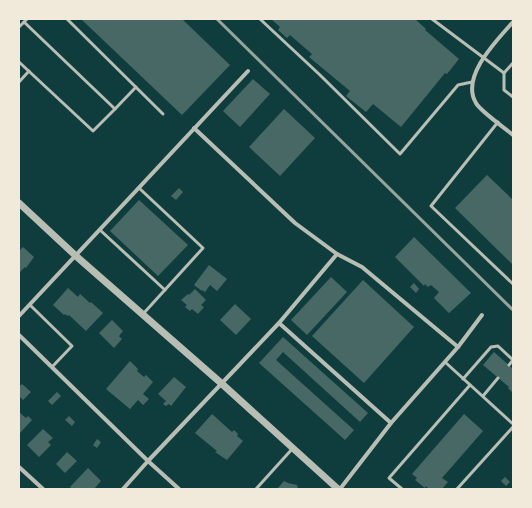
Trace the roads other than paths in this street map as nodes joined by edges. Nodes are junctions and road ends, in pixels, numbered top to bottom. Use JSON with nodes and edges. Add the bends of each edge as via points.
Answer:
{"nodes":[{"id":1,"x":67,"y":19,"type":"edge"},
{"id":2,"x":260,"y":19,"type":"edge"},
{"id":3,"x":432,"y":19,"type":"edge"},
{"id":4,"x":25,"y":20,"type":"edge"},
{"id":5,"x":513,"y":22,"type":"edge"},
{"id":6,"x":19,"y":27,"type":"edge"},
{"id":7,"x":484,"y":58,"type":"junction"},
{"id":8,"x":19,"y":62,"type":"edge"},
{"id":9,"x":513,"y":62,"type":"edge"},
{"id":10,"x":248,"y":71,"type":"dead end"},
{"id":11,"x":29,"y":72,"type":"junction"},
{"id":12,"x":504,"y":73,"type":"junction"},
{"id":13,"x":19,"y":82,"type":"edge"},
{"id":14,"x":472,"y":82,"type":"junction"},
{"id":15,"x":136,"y":87,"type":"junction"},
{"id":16,"x":513,"y":97,"type":"edge"},
{"id":17,"x":115,"y":109,"type":"junction"},
{"id":18,"x":163,"y":114,"type":"dead end"},
{"id":19,"x":498,"y":122,"type":"junction"},
{"id":20,"x":194,"y":128,"type":"junction"},
{"id":21,"x":513,"y":135,"type":"edge"},
{"id":22,"x":139,"y":188,"type":"junction"},
{"id":23,"x":19,"y":203,"type":"edge"},
{"id":24,"x":100,"y":230,"type":"junction"},
{"id":25,"x":337,"y":254,"type":"junction"},
{"id":26,"x":76,"y":256,"type":"junction"},
{"id":27,"x":513,"y":284,"type":"edge"},
{"id":28,"x":165,"y":290,"type":"junction"},
{"id":29,"x":30,"y":305,"type":"junction"},
{"id":30,"x":143,"y":314,"type":"junction"},
{"id":31,"x":482,"y":315,"type":"dead end"},
{"id":32,"x":19,"y":316,"type":"edge"},
{"id":33,"x":279,"y":323,"type":"junction"},
{"id":34,"x":19,"y":335,"type":"edge"},
{"id":35,"x":458,"y":347,"type":"junction"},
{"id":36,"x":513,"y":360,"type":"edge"},
{"id":37,"x":445,"y":362,"type":"junction"},
{"id":38,"x":509,"y":365,"type":"dead end"},
{"id":39,"x":52,"y":367,"type":"junction"},
{"id":40,"x":498,"y":378,"type":"dead end"},
{"id":41,"x":463,"y":379,"type":"junction"},
{"id":42,"x":221,"y":383,"type":"junction"},
{"id":43,"x":470,"y":385,"type":"junction"},
{"id":44,"x":483,"y":396,"type":"junction"},
{"id":45,"x":391,"y":423,"type":"junction"},
{"id":46,"x":513,"y":425,"type":"edge"},
{"id":47,"x":293,"y":448,"type":"junction"},
{"id":48,"x":148,"y":461,"type":"junction"},
{"id":49,"x":19,"y":467,"type":"edge"},
{"id":50,"x":43,"y":489,"type":"edge"},
{"id":51,"x":123,"y":489,"type":"edge"},
{"id":52,"x":180,"y":489,"type":"edge"},
{"id":53,"x":256,"y":489,"type":"edge"},
{"id":54,"x":339,"y":489,"type":"edge"},
{"id":55,"x":402,"y":489,"type":"edge"},
{"id":56,"x":457,"y":489,"type":"edge"}],
"edges":[{"from":1,"to":15,"type":"lane"},
{"from":2,"to":14,"type":"lane","via":[[320,74],[400,154],[458,85]]},
{"from":3,"to":7,"type":"lane"},
{"from":4,"to":6,"type":"lane"},
{"from":4,"to":17,"type":"lane"},
{"from":5,"to":7,"type":"street"},
{"from":7,"to":12,"type":"lane"},
{"from":7,"to":14,"type":"street"},
{"from":8,"to":11,"type":"lane"},
{"from":9,"to":12,"type":"lane"},
{"from":10,"to":20,"type":"street"},
{"from":11,"to":13,"type":"lane"},
{"from":11,"to":17,"type":"lane","via":[[93,131]]},
{"from":12,"to":16,"type":"lane","via":[[504,90]]},
{"from":14,"to":19,"type":"street","via":[[471,91],[476,104]]},
{"from":15,"to":17,"type":"lane"},
{"from":15,"to":18,"type":"lane"},
{"from":19,"to":21,"type":"street"},
{"from":19,"to":27,"type":"lane","via":[[431,206]]},
{"from":20,"to":22,"type":"street"},
{"from":20,"to":25,"type":"street","via":[[295,223]]},
{"from":22,"to":24,"type":"street"},
{"from":22,"to":28,"type":"lane","via":[[203,248]]},
{"from":23,"to":26,"type":"street"},
{"from":24,"to":26,"type":"street"},
{"from":24,"to":28,"type":"lane"},
{"from":25,"to":33,"type":"street"},
{"from":25,"to":35,"type":"street","via":[[362,267]]},
{"from":26,"to":29,"type":"street"},
{"from":26,"to":30,"type":"street"},
{"from":28,"to":30,"type":"lane"},
{"from":29,"to":32,"type":"street"},
{"from":29,"to":39,"type":"lane","via":[[72,346]]},
{"from":30,"to":42,"type":"street"},
{"from":31,"to":35,"type":"street"},
{"from":33,"to":42,"type":"street"},
{"from":33,"to":45,"type":"street"},
{"from":34,"to":39,"type":"street"},
{"from":35,"to":37,"type":"street"},
{"from":36,"to":38,"type":"lane"},
{"from":36,"to":41,"type":"lane","via":[[498,346],[491,347]]},
{"from":37,"to":41,"type":"lane"},
{"from":37,"to":45,"type":"street"},
{"from":39,"to":48,"type":"street"},
{"from":40,"to":44,"type":"lane"},
{"from":41,"to":43,"type":"lane"},
{"from":42,"to":47,"type":"street"},
{"from":42,"to":48,"type":"street"},
{"from":43,"to":44,"type":"lane"},
{"from":43,"to":55,"type":"lane","via":[[389,478]]},
{"from":44,"to":46,"type":"lane"},
{"from":45,"to":54,"type":"street"},
{"from":46,"to":56,"type":"lane"},
{"from":47,"to":53,"type":"lane"},
{"from":47,"to":54,"type":"street"},
{"from":48,"to":51,"type":"street"},
{"from":48,"to":52,"type":"street"},
{"from":49,"to":50,"type":"street"}]}
